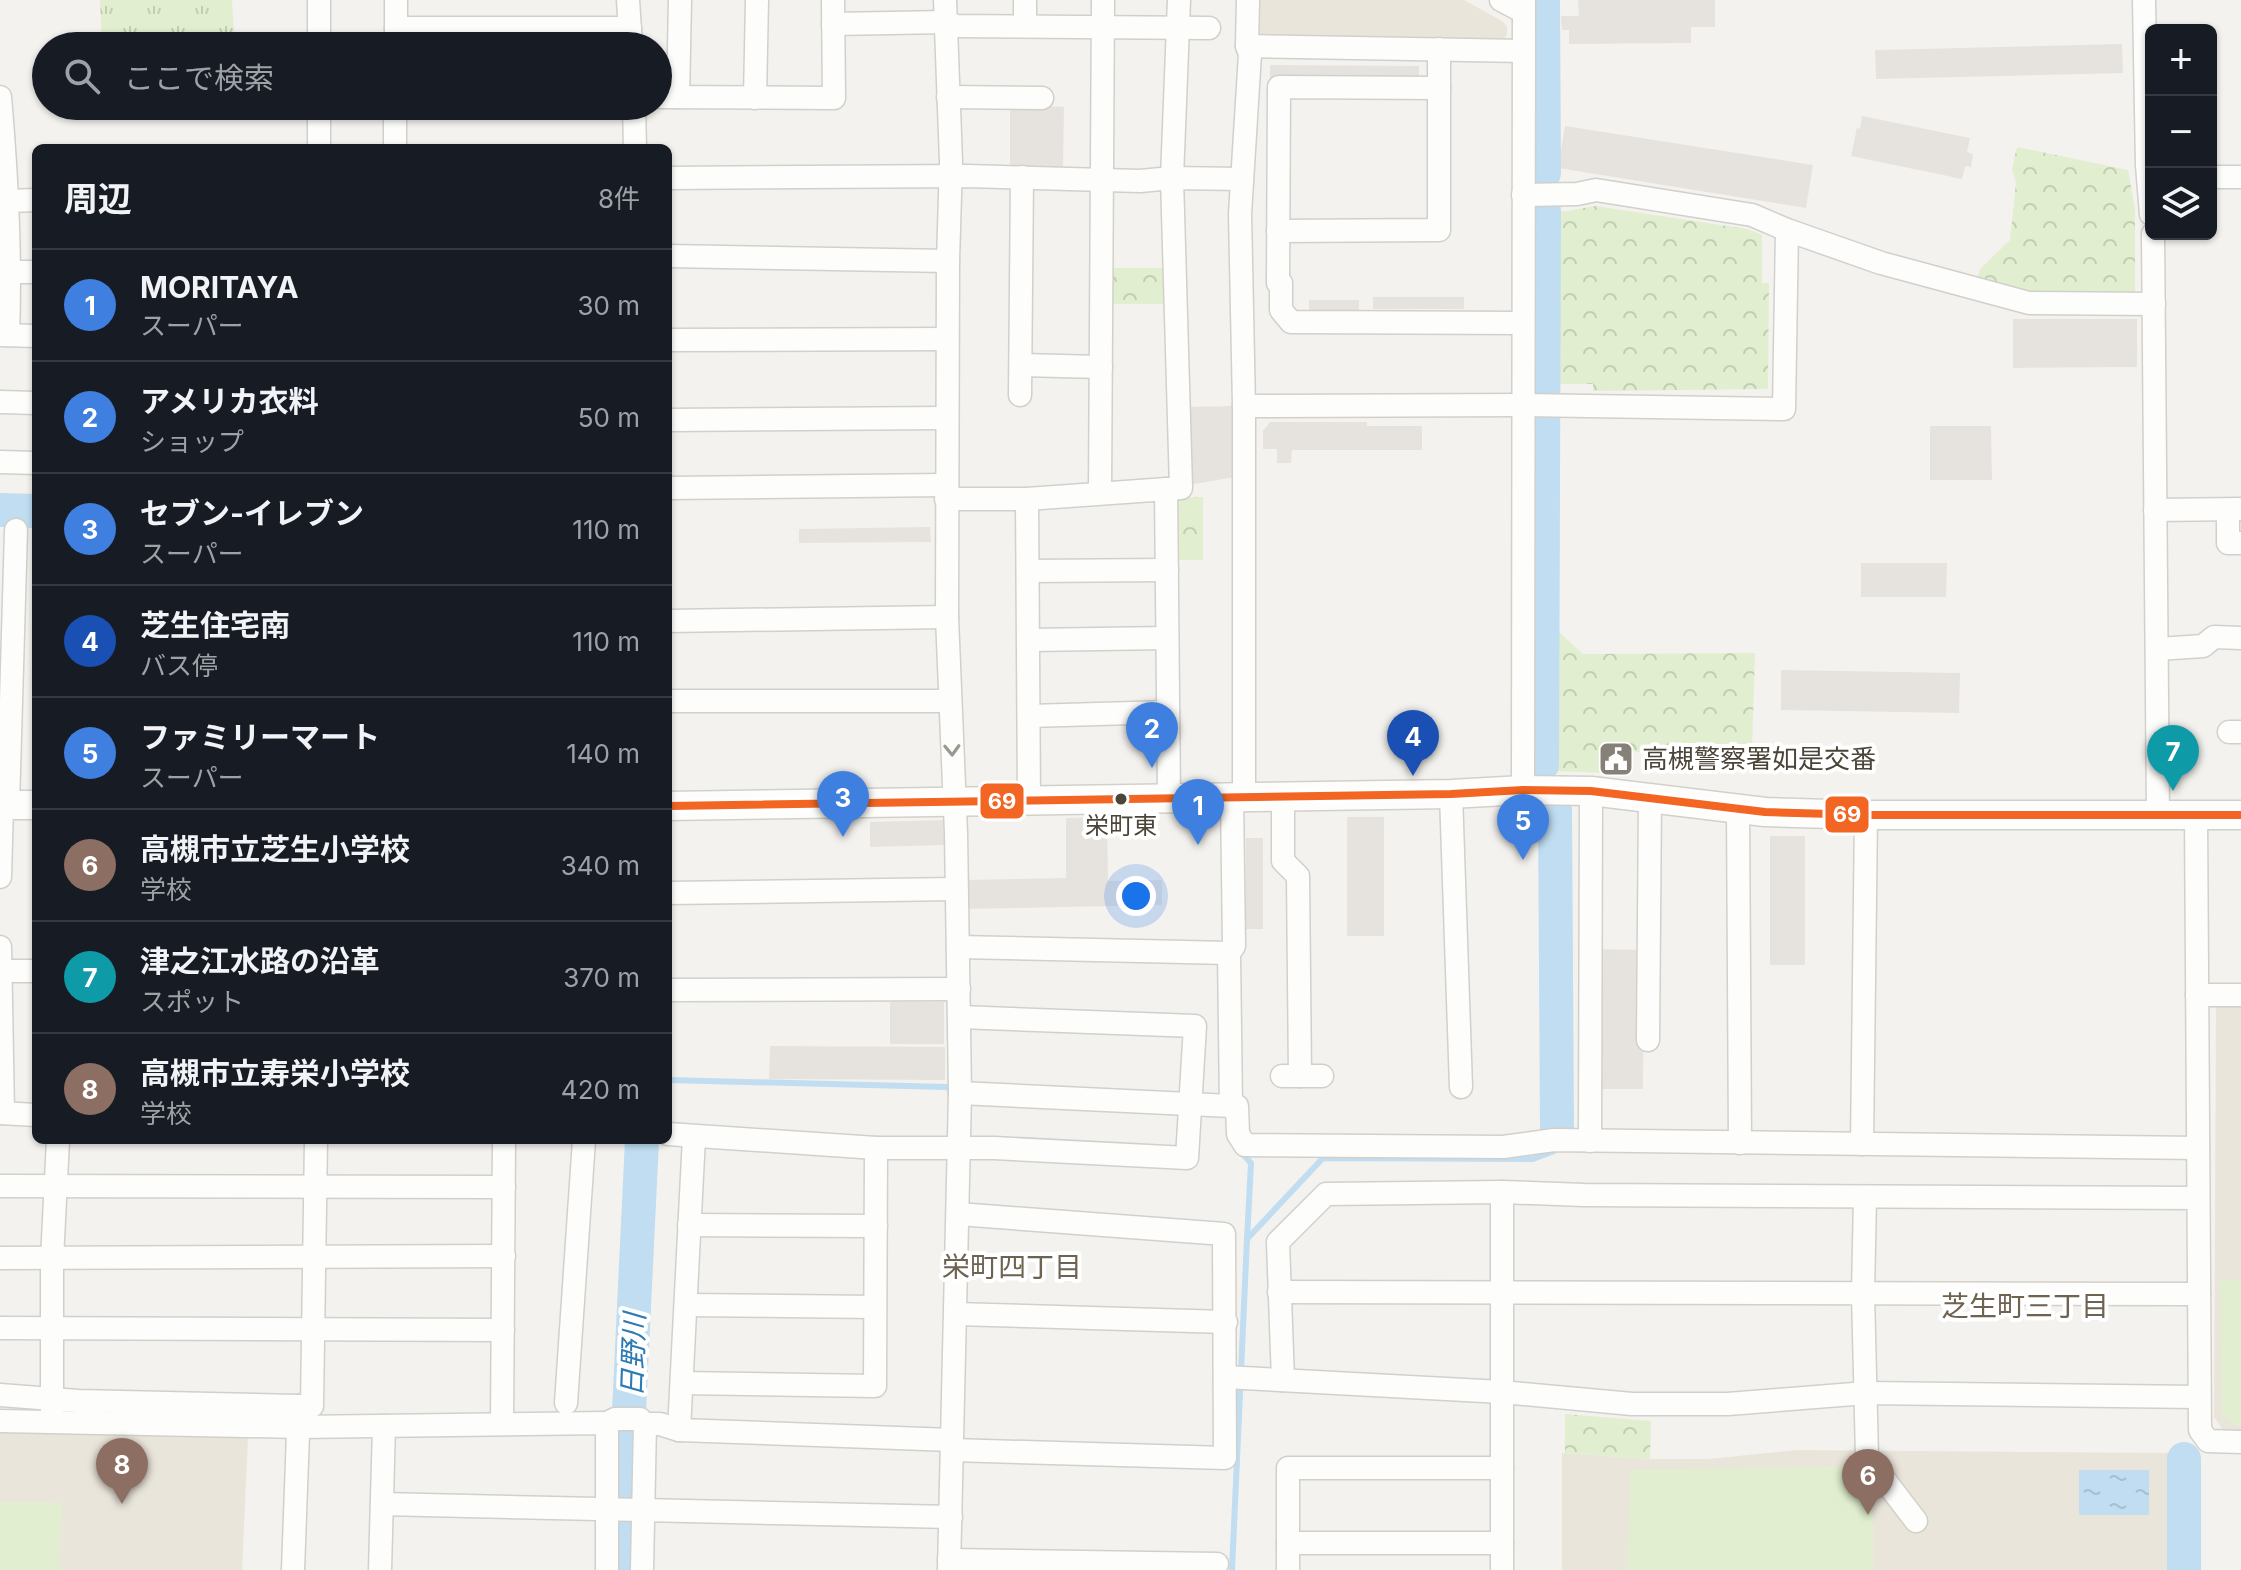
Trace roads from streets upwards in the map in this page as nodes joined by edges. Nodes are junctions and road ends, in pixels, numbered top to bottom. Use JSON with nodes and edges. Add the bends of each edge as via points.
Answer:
{"nodes":[{"id":1,"x":319,"y":0,"type":"edge"},
{"id":2,"x":396,"y":0,"type":"edge"},
{"id":3,"x":628,"y":0,"type":"edge"},
{"id":4,"x":680,"y":0,"type":"edge"},
{"id":5,"x":757,"y":0,"type":"edge"},
{"id":6,"x":833,"y":0,"type":"edge"},
{"id":7,"x":1025,"y":0,"type":"edge"},
{"id":8,"x":1103,"y":0,"type":"edge"},
{"id":9,"x":1179,"y":0,"type":"edge"},
{"id":10,"x":1248,"y":0,"type":"edge"},
{"id":11,"x":1501,"y":0,"type":"edge"},
{"id":12,"x":2144,"y":0,"type":"edge"},
{"id":13,"x":1524,"y":6,"type":"edge"},
{"id":14,"x":946,"y":11,"type":"edge"},
{"id":15,"x":833,"y":24,"type":"junction"},
{"id":16,"x":1103,"y":25,"type":"junction"},
{"id":17,"x":1025,"y":26,"type":"junction"},
{"id":18,"x":1180,"y":26,"type":"junction"},
{"id":19,"x":1209,"y":28,"type":"dead end"},
{"id":20,"x":319,"y":32,"type":"edge"},
{"id":21,"x":396,"y":32,"type":"edge"},
{"id":22,"x":630,"y":32,"type":"edge"},
{"id":23,"x":1247,"y":46,"type":"junction"},
{"id":24,"x":1439,"y":49,"type":"junction"},
{"id":25,"x":1523,"y":51,"type":"junction"},
{"id":26,"x":672,"y":65,"type":"edge"},
{"id":27,"x":1439,"y":88,"type":"junction"},
{"id":28,"x":0,"y":97,"type":"edge"},
{"id":29,"x":672,"y":97,"type":"edge"},
{"id":30,"x":948,"y":97,"type":"junction"},
{"id":31,"x":755,"y":98,"type":"junction"},
{"id":32,"x":1042,"y":98,"type":"dead end"},
{"id":33,"x":319,"y":120,"type":"edge"},
{"id":34,"x":395,"y":120,"type":"edge"},
{"id":35,"x":634,"y":120,"type":"edge"},
{"id":36,"x":319,"y":144,"type":"edge"},
{"id":37,"x":395,"y":144,"type":"edge"},
{"id":38,"x":635,"y":144,"type":"edge"},
{"id":39,"x":2150,"y":168,"type":"edge"},
{"id":40,"x":1022,"y":177,"type":"junction"},
{"id":41,"x":2217,"y":177,"type":"edge"},
{"id":42,"x":2241,"y":177,"type":"edge"},
{"id":43,"x":672,"y":178,"type":"edge"},
{"id":44,"x":951,"y":178,"type":"junction"},
{"id":45,"x":1172,"y":178,"type":"junction"},
{"id":46,"x":1102,"y":179,"type":"junction"},
{"id":47,"x":1242,"y":179,"type":"junction"},
{"id":48,"x":1523,"y":195,"type":"junction"},
{"id":49,"x":32,"y":200,"type":"edge"},
{"id":50,"x":9,"y":201,"type":"junction"},
{"id":51,"x":1787,"y":230,"type":"junction"},
{"id":52,"x":1278,"y":231,"type":"junction"},
{"id":53,"x":2153,"y":240,"type":"edge"},
{"id":54,"x":4,"y":243,"type":"edge"},
{"id":55,"x":672,"y":256,"type":"edge"},
{"id":56,"x":948,"y":261,"type":"junction"},
{"id":57,"x":10,"y":272,"type":"junction"},
{"id":58,"x":32,"y":272,"type":"edge"},
{"id":59,"x":2154,"y":304,"type":"junction"},
{"id":60,"x":1523,"y":323,"type":"junction"},
{"id":61,"x":4,"y":335,"type":"edge"},
{"id":62,"x":32,"y":336,"type":"edge"},
{"id":63,"x":947,"y":339,"type":"junction"},
{"id":64,"x":672,"y":340,"type":"edge"},
{"id":65,"x":1021,"y":365,"type":"junction"},
{"id":66,"x":1101,"y":367,"type":"junction"},
{"id":67,"x":1020,"y":395,"type":"dead end"},
{"id":68,"x":0,"y":402,"type":"edge"},
{"id":69,"x":32,"y":403,"type":"edge"},
{"id":70,"x":1244,"y":406,"type":"junction"},
{"id":71,"x":1537,"y":406,"type":"junction"},
{"id":72,"x":947,"y":418,"type":"junction"},
{"id":73,"x":672,"y":420,"type":"edge"},
{"id":74,"x":0,"y":462,"type":"edge"},
{"id":75,"x":32,"y":463,"type":"edge"},
{"id":76,"x":672,"y":488,"type":"edge"},
{"id":77,"x":1166,"y":489,"type":"junction"},
{"id":78,"x":946,"y":492,"type":"junction"},
{"id":79,"x":1100,"y":493,"type":"junction"},
{"id":80,"x":1027,"y":499,"type":"junction"},
{"id":81,"x":2235,"y":509,"type":"edge"},
{"id":82,"x":2155,"y":510,"type":"junction"},
{"id":83,"x":16,"y":530,"type":"dead end"},
{"id":84,"x":2241,"y":543,"type":"edge"},
{"id":85,"x":1167,"y":570,"type":"junction"},
{"id":86,"x":1029,"y":571,"type":"junction"},
{"id":87,"x":947,"y":617,"type":"junction"},
{"id":88,"x":672,"y":621,"type":"edge"},
{"id":89,"x":1167,"y":638,"type":"junction"},
{"id":90,"x":2241,"y":638,"type":"edge"},
{"id":91,"x":1030,"y":640,"type":"junction"},
{"id":92,"x":6,"y":647,"type":"edge"},
{"id":93,"x":2158,"y":649,"type":"junction"},
{"id":94,"x":672,"y":701,"type":"edge"},
{"id":95,"x":950,"y":701,"type":"junction"},
{"id":96,"x":1168,"y":712,"type":"junction"},
{"id":97,"x":5,"y":713,"type":"edge"},
{"id":98,"x":1029,"y":716,"type":"junction"},
{"id":99,"x":1523,"y":790,"type":"junction"},
{"id":100,"x":1591,"y":791,"type":"junction"},
{"id":101,"x":1451,"y":794,"type":"junction"},
{"id":102,"x":1238,"y":797,"type":"junction"},
{"id":103,"x":1283,"y":797,"type":"junction"},
{"id":104,"x":1169,"y":798,"type":"junction"},
{"id":105,"x":1650,"y":798,"type":"junction"},
{"id":106,"x":1029,"y":801,"type":"junction"},
{"id":107,"x":953,"y":802,"type":"junction"},
{"id":108,"x":3,"y":805,"type":"edge"},
{"id":109,"x":32,"y":805,"type":"edge"},
{"id":110,"x":672,"y":806,"type":"edge"},
{"id":111,"x":1738,"y":807,"type":"junction"},
{"id":112,"x":2158,"y":814,"type":"junction"},
{"id":113,"x":1866,"y":815,"type":"junction"},
{"id":114,"x":2196,"y":815,"type":"junction"},
{"id":115,"x":2241,"y":815,"type":"edge"},
{"id":116,"x":0,"y":877,"type":"edge"},
{"id":117,"x":955,"y":889,"type":"junction"},
{"id":118,"x":672,"y":893,"type":"edge"},
{"id":119,"x":0,"y":947,"type":"edge"},
{"id":120,"x":958,"y":947,"type":"junction"},
{"id":121,"x":1229,"y":953,"type":"junction"},
{"id":122,"x":0,"y":971,"type":"edge"},
{"id":123,"x":32,"y":971,"type":"edge"},
{"id":124,"x":0,"y":978,"type":"edge"},
{"id":125,"x":959,"y":989,"type":"junction"},
{"id":126,"x":672,"y":990,"type":"edge"},
{"id":127,"x":2197,"y":995,"type":"junction"},
{"id":128,"x":2241,"y":995,"type":"edge"},
{"id":129,"x":960,"y":1017,"type":"junction"},
{"id":130,"x":1648,"y":1040,"type":"dead end"},
{"id":131,"x":1,"y":1050,"type":"edge"},
{"id":132,"x":1301,"y":1076,"type":"dead end"},
{"id":133,"x":1461,"y":1087,"type":"dead end"},
{"id":134,"x":960,"y":1093,"type":"junction"},
{"id":135,"x":1191,"y":1105,"type":"junction"},
{"id":136,"x":1231,"y":1106,"type":"junction"},
{"id":137,"x":2,"y":1113,"type":"edge"},
{"id":138,"x":32,"y":1115,"type":"edge"},
{"id":139,"x":672,"y":1134,"type":"edge"},
{"id":140,"x":694,"y":1137,"type":"junction"},
{"id":141,"x":1590,"y":1141,"type":"junction"},
{"id":142,"x":1740,"y":1143,"type":"junction"},
{"id":143,"x":58,"y":1144,"type":"edge"},
{"id":144,"x":316,"y":1144,"type":"edge"},
{"id":145,"x":504,"y":1144,"type":"edge"},
{"id":146,"x":584,"y":1144,"type":"edge"},
{"id":147,"x":1862,"y":1144,"type":"junction"},
{"id":148,"x":876,"y":1148,"type":"junction"},
{"id":149,"x":960,"y":1148,"type":"junction"},
{"id":150,"x":2198,"y":1148,"type":"junction"},
{"id":151,"x":315,"y":1185,"type":"junction"},
{"id":152,"x":0,"y":1186,"type":"edge"},
{"id":153,"x":57,"y":1187,"type":"junction"},
{"id":154,"x":504,"y":1187,"type":"junction"},
{"id":155,"x":1502,"y":1192,"type":"junction"},
{"id":156,"x":1865,"y":1197,"type":"junction"},
{"id":157,"x":2198,"y":1198,"type":"junction"},
{"id":158,"x":958,"y":1214,"type":"junction"},
{"id":159,"x":689,"y":1225,"type":"junction"},
{"id":160,"x":876,"y":1226,"type":"junction"},
{"id":161,"x":314,"y":1256,"type":"junction"},
{"id":162,"x":504,"y":1256,"type":"junction"},
{"id":163,"x":0,"y":1258,"type":"edge"},
{"id":164,"x":52,"y":1259,"type":"junction"},
{"id":165,"x":1279,"y":1292,"type":"junction"},
{"id":166,"x":1502,"y":1292,"type":"junction"},
{"id":167,"x":1863,"y":1293,"type":"junction"},
{"id":168,"x":2199,"y":1294,"type":"junction"},
{"id":169,"x":686,"y":1305,"type":"junction"},
{"id":170,"x":875,"y":1307,"type":"junction"},
{"id":171,"x":956,"y":1314,"type":"junction"},
{"id":172,"x":1226,"y":1322,"type":"junction"},
{"id":173,"x":0,"y":1328,"type":"edge"},
{"id":174,"x":52,"y":1328,"type":"junction"},
{"id":175,"x":313,"y":1328,"type":"junction"},
{"id":176,"x":503,"y":1330,"type":"junction"},
{"id":177,"x":1225,"y":1377,"type":"junction"},
{"id":178,"x":1283,"y":1380,"type":"junction"},
{"id":179,"x":682,"y":1383,"type":"junction"},
{"id":180,"x":1502,"y":1392,"type":"junction"},
{"id":181,"x":1866,"y":1393,"type":"junction"},
{"id":182,"x":0,"y":1395,"type":"edge"},
{"id":183,"x":2199,"y":1397,"type":"junction"},
{"id":184,"x":52,"y":1399,"type":"junction"},
{"id":185,"x":566,"y":1403,"type":"dead end"},
{"id":186,"x":299,"y":1417,"type":"junction"},
{"id":187,"x":0,"y":1421,"type":"edge"},
{"id":188,"x":52,"y":1422,"type":"junction"},
{"id":189,"x":607,"y":1423,"type":"junction"},
{"id":190,"x":502,"y":1424,"type":"junction"},
{"id":191,"x":645,"y":1424,"type":"junction"},
{"id":192,"x":384,"y":1426,"type":"junction"},
{"id":193,"x":679,"y":1430,"type":"junction"},
{"id":194,"x":2241,"y":1442,"type":"edge"},
{"id":195,"x":952,"y":1445,"type":"junction"},
{"id":196,"x":1502,"y":1468,"type":"junction"},
{"id":197,"x":382,"y":1504,"type":"junction"},
{"id":198,"x":607,"y":1508,"type":"junction"},
{"id":199,"x":643,"y":1508,"type":"junction"},
{"id":200,"x":951,"y":1517,"type":"junction"},
{"id":201,"x":1916,"y":1521,"type":"dead end"},
{"id":202,"x":1288,"y":1543,"type":"junction"},
{"id":203,"x":1502,"y":1543,"type":"junction"},
{"id":204,"x":1217,"y":1564,"type":"dead end"},
{"id":205,"x":949,"y":1565,"type":"edge"},
{"id":206,"x":293,"y":1570,"type":"edge"},
{"id":207,"x":380,"y":1570,"type":"edge"},
{"id":208,"x":607,"y":1570,"type":"edge"},
{"id":209,"x":642,"y":1570,"type":"edge"},
{"id":210,"x":1288,"y":1570,"type":"edge"},
{"id":211,"x":1502,"y":1570,"type":"edge"}],
"edges":[{"from":1,"to":20,"type":"street"},
{"from":2,"to":21,"type":"street"},
{"from":3,"to":22,"type":"street"},
{"from":4,"to":26,"type":"street"},
{"from":5,"to":31,"type":"street"},
{"from":6,"to":15,"type":"street"},
{"from":7,"to":17,"type":"street"},
{"from":8,"to":16,"type":"street"},
{"from":9,"to":18,"type":"street"},
{"from":10,"to":23,"type":"street"},
{"from":11,"to":13,"type":"street"},
{"from":12,"to":39,"type":"street"},
{"from":13,"to":25,"type":"street"},
{"from":14,"to":15,"type":"street"},
{"from":14,"to":17,"type":"street","via":[[956,26]]},
{"from":14,"to":30,"type":"street"},
{"from":15,"to":31,"type":"street","via":[[834,98]]},
{"from":16,"to":17,"type":"street"},
{"from":16,"to":18,"type":"street"},
{"from":16,"to":46,"type":"street"},
{"from":18,"to":19,"type":"street"},
{"from":18,"to":45,"type":"street"},
{"from":23,"to":24,"type":"street"},
{"from":23,"to":47,"type":"street"},
{"from":24,"to":25,"type":"street"},
{"from":24,"to":27,"type":"street"},
{"from":25,"to":48,"type":"street"},
{"from":27,"to":52,"type":"street","via":[[1439,230]]},
{"from":27,"to":52,"type":"street","via":[[1279,87]]},
{"from":28,"to":50,"type":"street"},
{"from":29,"to":31,"type":"street"},
{"from":30,"to":32,"type":"street"},
{"from":30,"to":44,"type":"street"},
{"from":33,"to":36,"type":"street"},
{"from":34,"to":37,"type":"street"},
{"from":35,"to":38,"type":"street"},
{"from":40,"to":44,"type":"street"},
{"from":40,"to":46,"type":"street"},
{"from":40,"to":65,"type":"street"},
{"from":41,"to":42,"type":"street"},
{"from":43,"to":44,"type":"street"},
{"from":44,"to":56,"type":"street"},
{"from":45,"to":46,"type":"street"},
{"from":45,"to":47,"type":"street"},
{"from":45,"to":77,"type":"street","via":[[1181,488]]},
{"from":46,"to":66,"type":"street"},
{"from":47,"to":70,"type":"street"},
{"from":48,"to":51,"type":"street","via":[[1596,190],[1752,215]]},
{"from":48,"to":60,"type":"street"},
{"from":49,"to":50,"type":"street"},
{"from":50,"to":54,"type":"street"},
{"from":51,"to":59,"type":"street","via":[[1881,263],[2029,303]]},
{"from":51,"to":71,"type":"street","via":[[1784,409]]},
{"from":52,"to":60,"type":"street","via":[[1281,310],[1291,322]]},
{"from":53,"to":59,"type":"street"},
{"from":54,"to":57,"type":"street"},
{"from":55,"to":56,"type":"street"},
{"from":56,"to":63,"type":"street"},
{"from":57,"to":58,"type":"street"},
{"from":57,"to":61,"type":"street"},
{"from":59,"to":82,"type":"street"},
{"from":60,"to":71,"type":"street"},
{"from":61,"to":62,"type":"street"},
{"from":63,"to":64,"type":"street"},
{"from":63,"to":72,"type":"street"},
{"from":65,"to":66,"type":"street"},
{"from":65,"to":67,"type":"street"},
{"from":66,"to":79,"type":"street"},
{"from":68,"to":69,"type":"street"},
{"from":70,"to":71,"type":"street"},
{"from":70,"to":102,"type":"street"},
{"from":71,"to":99,"type":"street"},
{"from":72,"to":73,"type":"street"},
{"from":72,"to":78,"type":"street"},
{"from":74,"to":75,"type":"street"},
{"from":76,"to":78,"type":"street"},
{"from":77,"to":79,"type":"street"},
{"from":77,"to":85,"type":"street"},
{"from":78,"to":80,"type":"street"},
{"from":78,"to":87,"type":"street"},
{"from":79,"to":80,"type":"street"},
{"from":80,"to":86,"type":"street"},
{"from":81,"to":82,"type":"street"},
{"from":81,"to":84,"type":"street","via":[[2228,543]]},
{"from":82,"to":93,"type":"street"},
{"from":83,"to":92,"type":"street"},
{"from":85,"to":86,"type":"street"},
{"from":85,"to":89,"type":"street"},
{"from":86,"to":91,"type":"street"},
{"from":87,"to":88,"type":"street"},
{"from":87,"to":95,"type":"street"},
{"from":89,"to":91,"type":"street"},
{"from":89,"to":96,"type":"street"},
{"from":90,"to":93,"type":"street","via":[[2214,637],[2203,646]]},
{"from":91,"to":98,"type":"street"},
{"from":92,"to":97,"type":"street"},
{"from":93,"to":112,"type":"street"},
{"from":94,"to":95,"type":"street"},
{"from":95,"to":107,"type":"street","one_way":true},
{"from":96,"to":98,"type":"street"},
{"from":96,"to":104,"type":"street"},
{"from":97,"to":108,"type":"street"},
{"from":98,"to":106,"type":"street"},
{"from":99,"to":100,"type":"street"},
{"from":99,"to":101,"type":"street"},
{"from":100,"to":105,"type":"street"},
{"from":100,"to":141,"type":"street"},
{"from":101,"to":103,"type":"street"},
{"from":101,"to":133,"type":"street"},
{"from":102,"to":103,"type":"street"},
{"from":102,"to":104,"type":"street"},
{"from":102,"to":121,"type":"street","via":[[1234,946]]},
{"from":103,"to":132,"type":"street","via":[[1283,861],[1298,876],[1289,942]]},
{"from":104,"to":106,"type":"street"},
{"from":105,"to":111,"type":"street"},
{"from":105,"to":130,"type":"street"},
{"from":106,"to":107,"type":"street"},
{"from":107,"to":110,"type":"street"},
{"from":107,"to":117,"type":"street"},
{"from":108,"to":109,"type":"street"},
{"from":108,"to":116,"type":"street"},
{"from":111,"to":113,"type":"street"},
{"from":111,"to":142,"type":"street"},
{"from":112,"to":113,"type":"street"},
{"from":112,"to":114,"type":"street"},
{"from":113,"to":147,"type":"street"},
{"from":114,"to":115,"type":"street"},
{"from":114,"to":127,"type":"street"},
{"from":117,"to":118,"type":"street"},
{"from":117,"to":120,"type":"street"},
{"from":119,"to":122,"type":"street"},
{"from":120,"to":121,"type":"street"},
{"from":120,"to":125,"type":"street"},
{"from":121,"to":136,"type":"street"},
{"from":122,"to":123,"type":"street"},
{"from":122,"to":124,"type":"street"},
{"from":124,"to":131,"type":"street"},
{"from":125,"to":126,"type":"street"},
{"from":125,"to":129,"type":"street"},
{"from":127,"to":128,"type":"street"},
{"from":127,"to":150,"type":"street"},
{"from":129,"to":134,"type":"street"},
{"from":129,"to":135,"type":"street","via":[[1195,1026]]},
{"from":131,"to":137,"type":"street"},
{"from":134,"to":135,"type":"street"},
{"from":134,"to":149,"type":"street"},
{"from":135,"to":136,"type":"street"},
{"from":135,"to":149,"type":"street","via":[[1187,1158]]},
{"from":136,"to":141,"type":"street","via":[[1237,1106],[1238,1134],[1245,1145],[1503,1147]]},
{"from":137,"to":138,"type":"street"},
{"from":139,"to":140,"type":"street"},
{"from":140,"to":148,"type":"street"},
{"from":140,"to":159,"type":"street"},
{"from":141,"to":142,"type":"street"},
{"from":142,"to":147,"type":"street"},
{"from":143,"to":153,"type":"street"},
{"from":144,"to":151,"type":"street"},
{"from":145,"to":154,"type":"street"},
{"from":146,"to":185,"type":"street"},
{"from":147,"to":150,"type":"street"},
{"from":148,"to":149,"type":"street"},
{"from":148,"to":160,"type":"street"},
{"from":149,"to":158,"type":"street"},
{"from":150,"to":157,"type":"street"},
{"from":151,"to":153,"type":"street"},
{"from":151,"to":154,"type":"street"},
{"from":151,"to":161,"type":"street"},
{"from":152,"to":153,"type":"street"},
{"from":153,"to":164,"type":"street"},
{"from":154,"to":162,"type":"street"},
{"from":155,"to":156,"type":"street"},
{"from":155,"to":165,"type":"street","via":[[1326,1194],[1278,1242]]},
{"from":155,"to":166,"type":"street"},
{"from":156,"to":157,"type":"street"},
{"from":156,"to":167,"type":"street"},
{"from":157,"to":168,"type":"street"},
{"from":158,"to":171,"type":"street"},
{"from":158,"to":172,"type":"street","via":[[1224,1234]]},
{"from":159,"to":160,"type":"street"},
{"from":159,"to":169,"type":"street"},
{"from":160,"to":170,"type":"street"},
{"from":161,"to":162,"type":"street"},
{"from":161,"to":164,"type":"street"},
{"from":161,"to":175,"type":"street"},
{"from":162,"to":176,"type":"street"},
{"from":163,"to":164,"type":"street"},
{"from":164,"to":174,"type":"street"},
{"from":165,"to":166,"type":"street"},
{"from":165,"to":178,"type":"street"},
{"from":166,"to":167,"type":"street"},
{"from":166,"to":180,"type":"street"},
{"from":167,"to":168,"type":"street"},
{"from":167,"to":181,"type":"street"},
{"from":168,"to":183,"type":"street"},
{"from":169,"to":170,"type":"street"},
{"from":169,"to":179,"type":"street"},
{"from":170,"to":179,"type":"street","via":[[875,1386]]},
{"from":171,"to":172,"type":"street"},
{"from":171,"to":195,"type":"street"},
{"from":172,"to":177,"type":"street"},
{"from":173,"to":174,"type":"street"},
{"from":174,"to":175,"type":"street"},
{"from":174,"to":184,"type":"street"},
{"from":175,"to":176,"type":"street"},
{"from":175,"to":186,"type":"street","via":[[312,1406]]},
{"from":176,"to":190,"type":"street"},
{"from":177,"to":178,"type":"street"},
{"from":177,"to":195,"type":"street","via":[[1225,1458]]},
{"from":178,"to":180,"type":"street"},
{"from":179,"to":193,"type":"street"},
{"from":180,"to":181,"type":"street","via":[[1659,1404]]},
{"from":180,"to":196,"type":"street"},
{"from":181,"to":183,"type":"street"},
{"from":181,"to":201,"type":"street","via":[[1867,1457]]},
{"from":182,"to":184,"type":"street"},
{"from":183,"to":194,"type":"street","via":[[2200,1430],[2208,1441]]},
{"from":184,"to":186,"type":"street"},
{"from":184,"to":188,"type":"street"},
{"from":186,"to":188,"type":"street"},
{"from":186,"to":192,"type":"street"},
{"from":186,"to":206,"type":"street"},
{"from":187,"to":188,"type":"street"},
{"from":189,"to":190,"type":"street"},
{"from":189,"to":191,"type":"street","via":[[640,1419]]},
{"from":189,"to":198,"type":"street"},
{"from":190,"to":192,"type":"street"},
{"from":191,"to":193,"type":"street"},
{"from":191,"to":199,"type":"street"},
{"from":192,"to":197,"type":"street"},
{"from":193,"to":195,"type":"street"},
{"from":195,"to":200,"type":"street"},
{"from":196,"to":202,"type":"street","via":[[1288,1468]]},
{"from":196,"to":203,"type":"street"},
{"from":197,"to":198,"type":"street"},
{"from":197,"to":207,"type":"street"},
{"from":198,"to":199,"type":"street"},
{"from":198,"to":208,"type":"street"},
{"from":199,"to":200,"type":"street"},
{"from":199,"to":209,"type":"street"},
{"from":200,"to":205,"type":"street"},
{"from":202,"to":203,"type":"street"},
{"from":202,"to":210,"type":"street"},
{"from":203,"to":211,"type":"street"},
{"from":204,"to":205,"type":"street"}]}
